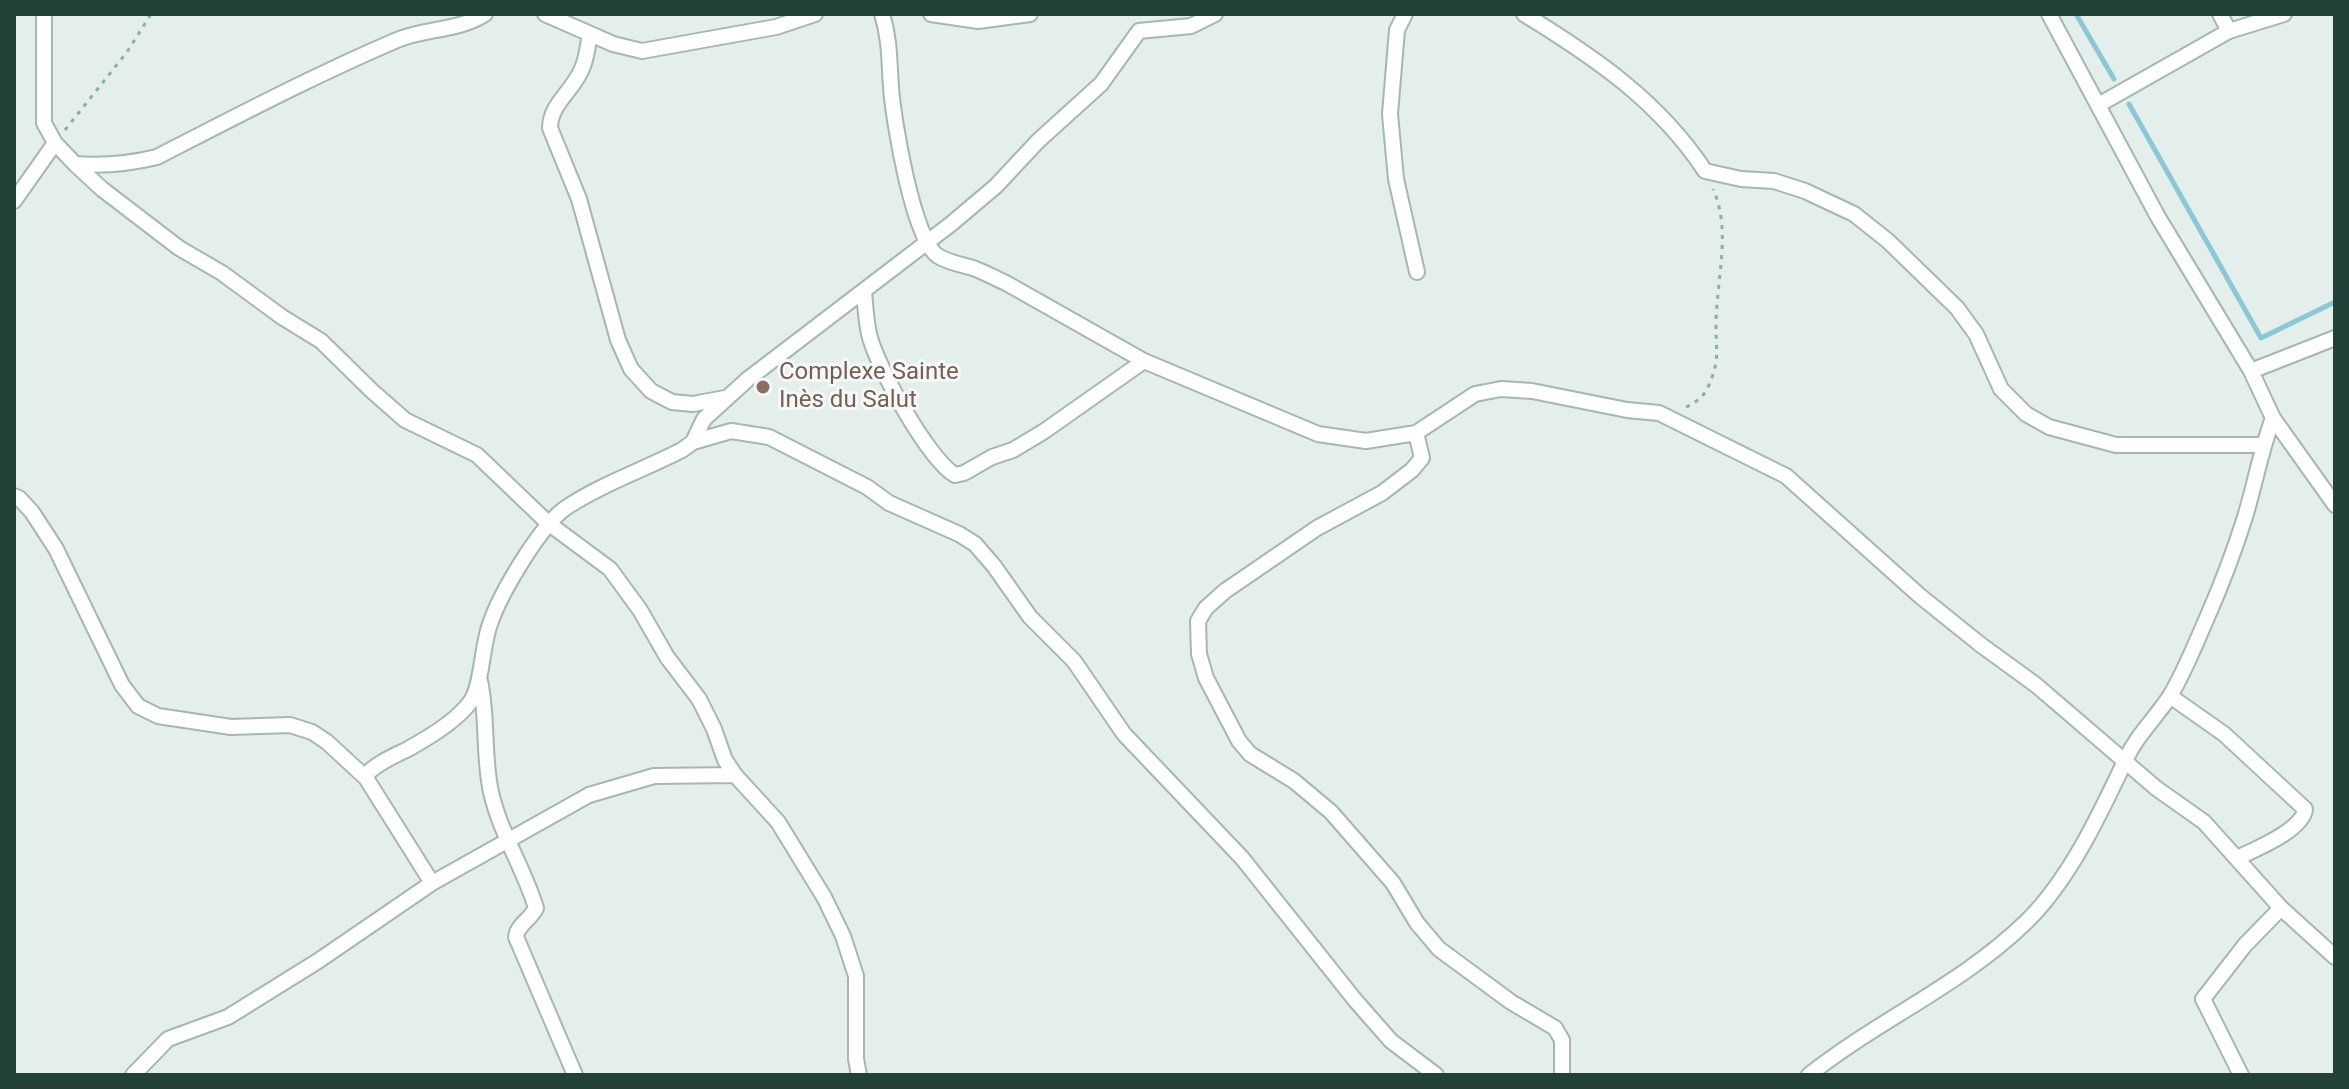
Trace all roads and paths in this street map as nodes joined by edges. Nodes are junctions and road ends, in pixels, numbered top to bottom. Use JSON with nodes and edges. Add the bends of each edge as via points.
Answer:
{"nodes":[{"id":1,"x":44,"y":14,"type":"edge"},
{"id":2,"x":151,"y":14,"type":"edge"},
{"id":3,"x":485,"y":14,"type":"edge"},
{"id":4,"x":545,"y":14,"type":"edge"},
{"id":5,"x":815,"y":14,"type":"edge"},
{"id":6,"x":882,"y":14,"type":"edge"},
{"id":7,"x":931,"y":14,"type":"edge"},
{"id":8,"x":1030,"y":14,"type":"edge"},
{"id":9,"x":1149,"y":14,"type":"edge"},
{"id":10,"x":1215,"y":14,"type":"edge"},
{"id":11,"x":1405,"y":14,"type":"edge"},
{"id":12,"x":1524,"y":14,"type":"edge"},
{"id":13,"x":2049,"y":14,"type":"edge"},
{"id":14,"x":2220,"y":14,"type":"edge"},
{"id":15,"x":2284,"y":14,"type":"edge"},
{"id":16,"x":1139,"y":31,"type":"junction"},
{"id":17,"x":2229,"y":31,"type":"junction"},
{"id":18,"x":590,"y":34,"type":"junction"},
{"id":19,"x":2100,"y":104,"type":"junction"},
{"id":20,"x":55,"y":143,"type":"junction"},
{"id":21,"x":75,"y":164,"type":"junction"},
{"id":22,"x":1705,"y":171,"type":"junction"},
{"id":23,"x":14,"y":201,"type":"edge"},
{"id":24,"x":926,"y":242,"type":"junction"},
{"id":25,"x":1417,"y":272,"type":"dead end"},
{"id":26,"x":864,"y":291,"type":"junction"},
{"id":27,"x":2335,"y":338,"type":"edge"},
{"id":28,"x":1144,"y":361,"type":"junction"},
{"id":29,"x":2251,"y":371,"type":"junction"},
{"id":30,"x":726,"y":398,"type":"junction"},
{"id":31,"x":1659,"y":413,"type":"junction"},
{"id":32,"x":2273,"y":418,"type":"junction"},
{"id":33,"x":1416,"y":433,"type":"junction"},
{"id":34,"x":693,"y":442,"type":"junction"},
{"id":35,"x":2263,"y":445,"type":"junction"},
{"id":36,"x":14,"y":496,"type":"edge"},
{"id":37,"x":2335,"y":505,"type":"edge"},
{"id":38,"x":548,"y":523,"type":"junction"},
{"id":39,"x":480,"y":679,"type":"junction"},
{"id":40,"x":2170,"y":696,"type":"junction"},
{"id":41,"x":2125,"y":761,"type":"junction"},
{"id":42,"x":735,"y":775,"type":"junction"},
{"id":43,"x":366,"y":778,"type":"junction"},
{"id":44,"x":507,"y":841,"type":"junction"},
{"id":45,"x":2237,"y":858,"type":"junction"},
{"id":46,"x":432,"y":883,"type":"junction"},
{"id":47,"x":2281,"y":908,"type":"junction"},
{"id":48,"x":2335,"y":957,"type":"edge"},
{"id":49,"x":133,"y":1075,"type":"edge"},
{"id":50,"x":575,"y":1075,"type":"edge"},
{"id":51,"x":859,"y":1075,"type":"edge"},
{"id":52,"x":1436,"y":1075,"type":"edge"},
{"id":53,"x":1562,"y":1075,"type":"edge"},
{"id":54,"x":1809,"y":1075,"type":"edge"},
{"id":55,"x":2241,"y":1075,"type":"edge"}],
"edges":[{"from":1,"to":20,"type":"street","via":[[42,113]]},
{"from":2,"to":20,"type":"path"},
{"from":3,"to":21,"type":"street","via":[[406,36],[328,69],[157,157],[105,166]]},
{"from":4,"to":18,"type":"street"},
{"from":5,"to":18,"type":"street","via":[[776,27],[642,51]]},
{"from":6,"to":24,"type":"street","via":[[890,39],[898,135]]},
{"from":7,"to":8,"type":"street","via":[[978,21]]},
{"from":9,"to":16,"type":"street"},
{"from":10,"to":16,"type":"street","via":[[1191,26]]},
{"from":11,"to":25,"type":"street","via":[[1397,30],[1390,114],[1396,179]]},
{"from":12,"to":22,"type":"street","via":[[1640,94]]},
{"from":13,"to":19,"type":"street"},
{"from":14,"to":17,"type":"street"},
{"from":15,"to":17,"type":"street"},
{"from":16,"to":24,"type":"street","via":[[1101,84],[996,186]]},
{"from":17,"to":19,"type":"street"},
{"from":18,"to":30,"type":"street","via":[[583,67],[550,117],[550,128],[579,199],[618,340],[631,369],[651,391],[682,403]]},
{"from":19,"to":29,"type":"street","via":[[2158,217]]},
{"from":20,"to":21,"type":"street"},
{"from":20,"to":23,"type":"street"},
{"from":21,"to":38,"type":"street","via":[[179,248],[321,341],[405,420],[477,455]]},
{"from":22,"to":31,"type":"path","via":[[1722,225],[1719,352],[1707,390],[1697,402]]},
{"from":22,"to":35,"type":"street","via":[[1784,184],[1854,214],[1957,308],[1976,334],[2001,389],[2026,414],[2049,427],[2116,445]]},
{"from":24,"to":26,"type":"street"},
{"from":24,"to":28,"type":"street","via":[[937,256],[1006,283]]},
{"from":26,"to":28,"type":"street","via":[[880,365],[907,412],[955,475],[1043,432]]},
{"from":26,"to":30,"type":"street"},
{"from":27,"to":29,"type":"street"},
{"from":28,"to":33,"type":"street","via":[[1318,434],[1366,441]]},
{"from":29,"to":32,"type":"street"},
{"from":30,"to":34,"type":"street","via":[[704,419]]},
{"from":31,"to":33,"type":"street","via":[[1501,389],[1475,394]]},
{"from":31,"to":41,"type":"street","via":[[1786,476],[1920,596]]},
{"from":32,"to":35,"type":"street"},
{"from":32,"to":37,"type":"street"},
{"from":33,"to":53,"type":"street","via":[[1422,458],[1412,470],[1317,528],[1206,608],[1198,621],[1199,654],[1206,678],[1244,748],[1331,812],[1393,883],[1439,949],[1555,1028],[1562,1040]]},
{"from":34,"to":38,"type":"street","via":[[575,502]]},
{"from":34,"to":52,"type":"street","via":[[731,431],[769,437],[975,544],[1030,617],[1074,661],[1124,734],[1242,858],[1391,1041]]},
{"from":35,"to":40,"type":"street","via":[[2229,563]]},
{"from":36,"to":43,"type":"street","via":[[32,512],[56,549],[122,685],[138,706],[158,716],[231,727],[290,725],[327,742]]},
{"from":38,"to":39,"type":"street","via":[[490,623]]},
{"from":38,"to":42,"type":"street","via":[[610,569],[699,699]]},
{"from":39,"to":43,"type":"street","via":[[472,700],[455,717],[370,770]]},
{"from":39,"to":44,"type":"street","via":[[491,793]]},
{"from":40,"to":41,"type":"street"},
{"from":40,"to":45,"type":"street","via":[[2224,734],[2305,809],[2292,828]]},
{"from":41,"to":45,"type":"street","via":[[2204,822]]},
{"from":41,"to":54,"type":"street","via":[[2081,850],[2027,922],[1962,973]]},
{"from":42,"to":44,"type":"street","via":[[668,774],[603,790]]},
{"from":42,"to":51,"type":"street","via":[[778,822],[843,936],[856,976]]},
{"from":43,"to":46,"type":"street"},
{"from":44,"to":46,"type":"street"},
{"from":44,"to":50,"type":"street","via":[[536,908],[516,937]]},
{"from":45,"to":47,"type":"street"},
{"from":46,"to":49,"type":"street","via":[[228,1017],[168,1039]]},
{"from":47,"to":48,"type":"street"},
{"from":47,"to":55,"type":"street","via":[[2203,999]]}]}
